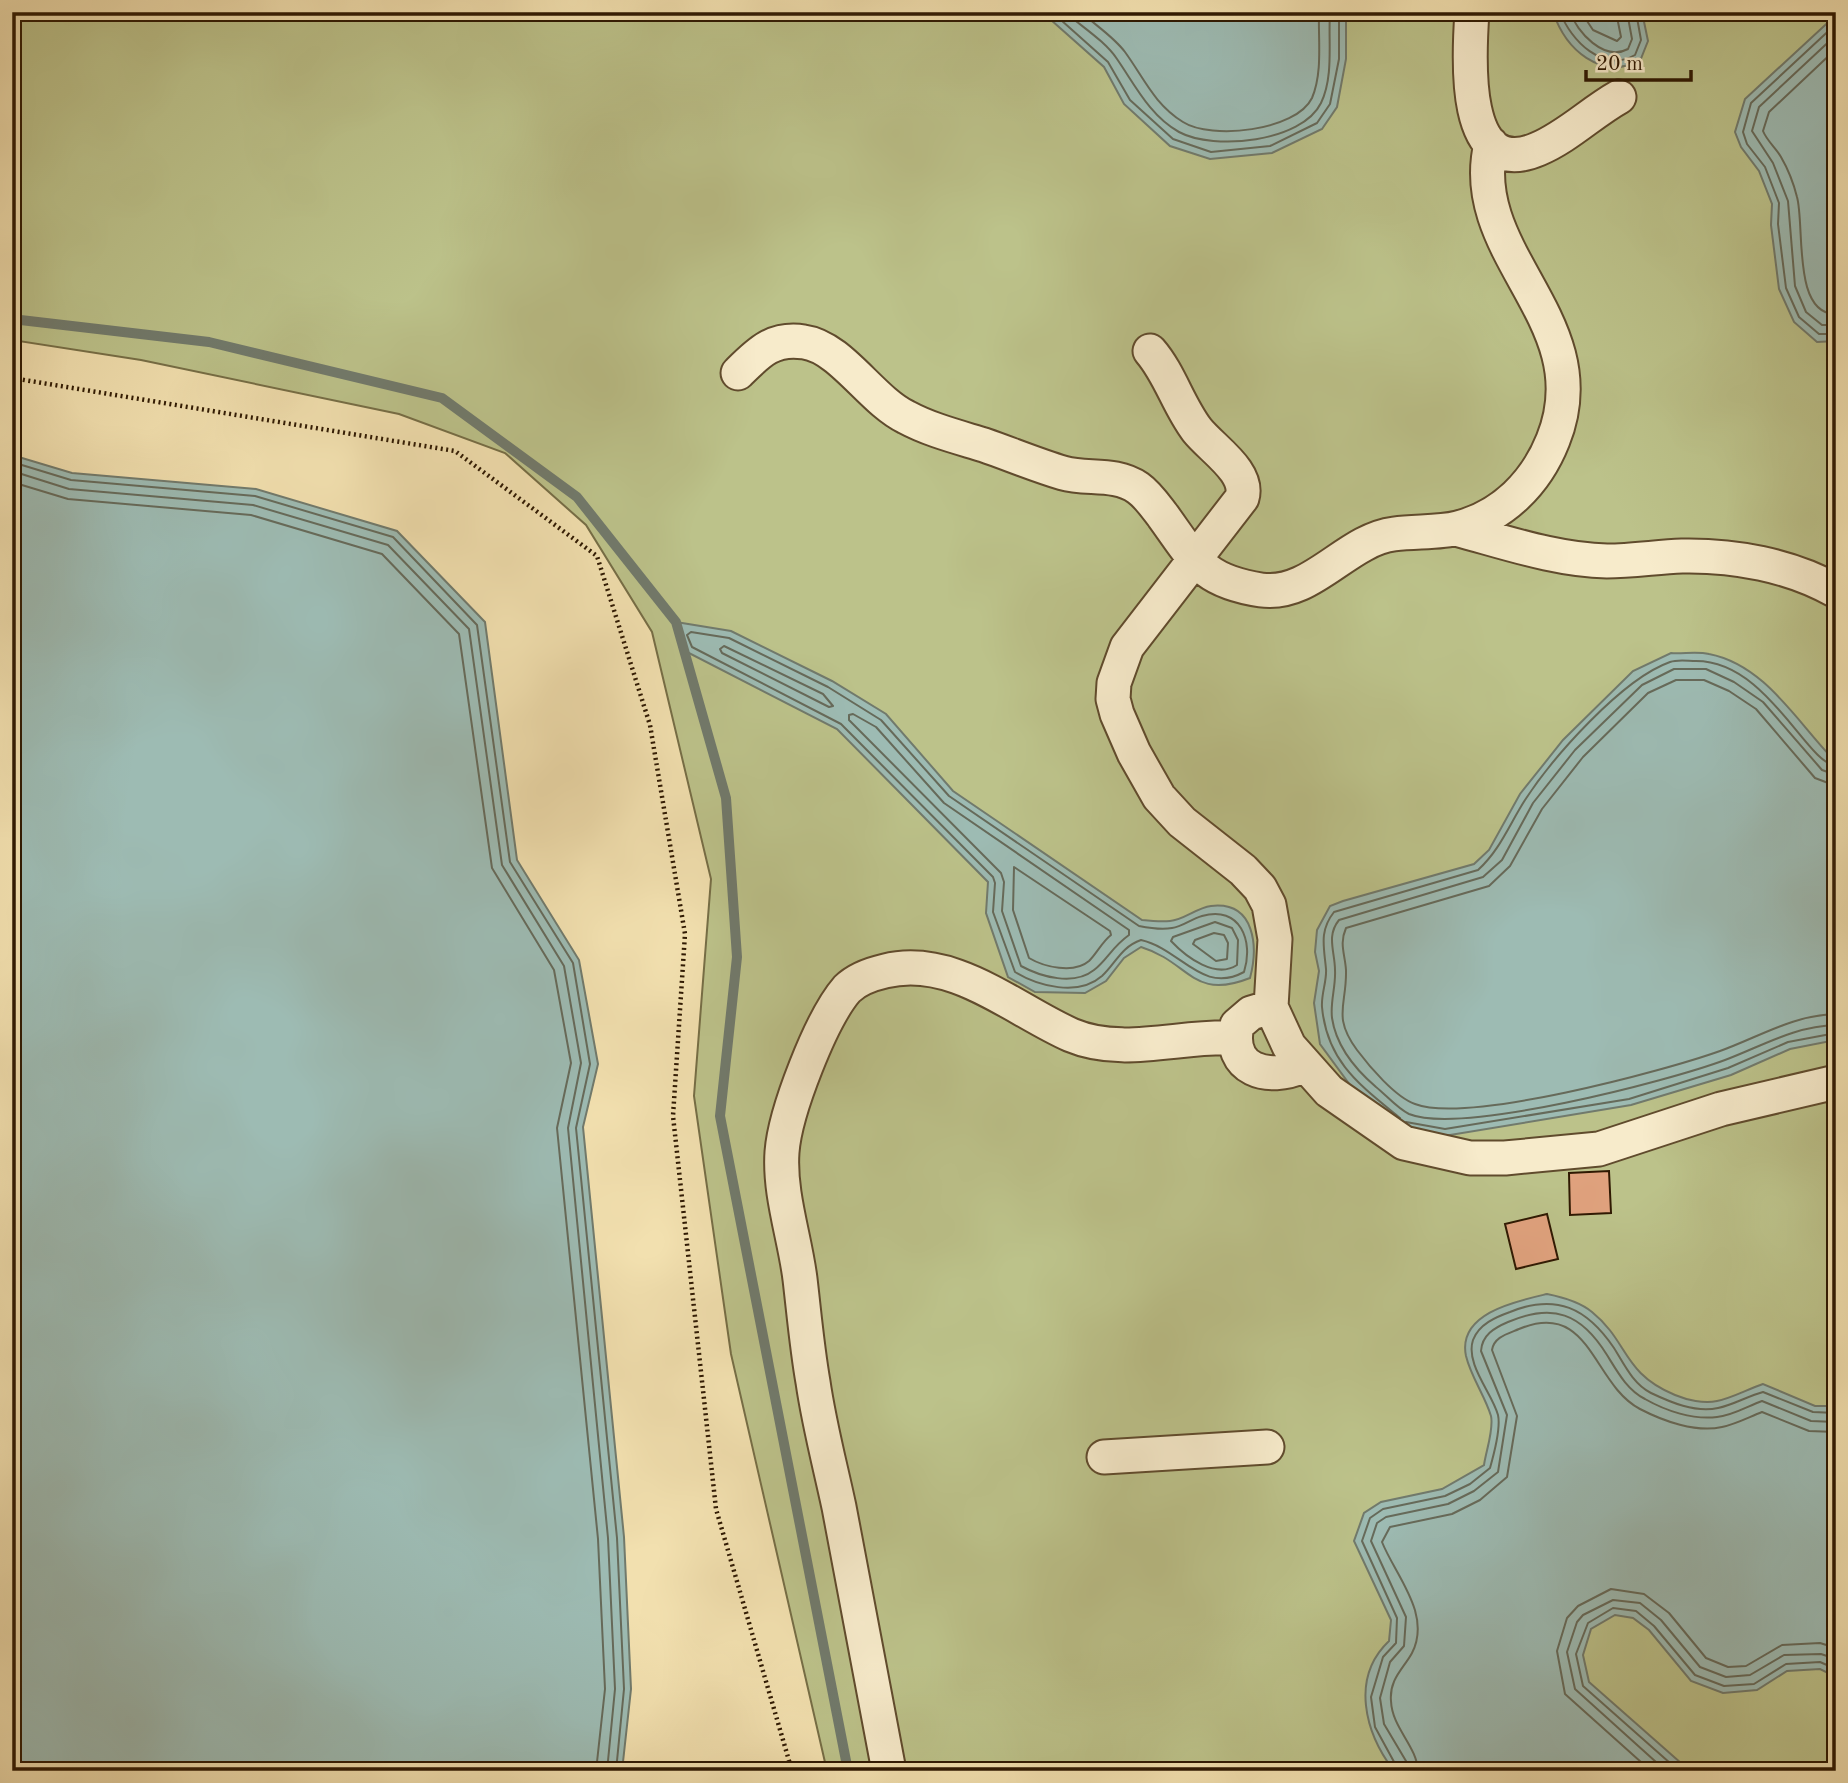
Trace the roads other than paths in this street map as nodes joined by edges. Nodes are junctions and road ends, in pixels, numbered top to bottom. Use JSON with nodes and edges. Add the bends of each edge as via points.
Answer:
{"nodes":[{"id":1,"x":1472,"y":12,"type":"edge"},
{"id":2,"x":1619,"y":97,"type":"dead end"},
{"id":3,"x":1491,"y":144,"type":"junction"},
{"id":4,"x":1150,"y":351,"type":"dead end"},
{"id":5,"x":738,"y":373,"type":"dead end"},
{"id":6,"x":1502,"y":509,"type":"junction"},
{"id":7,"x":1456,"y":529,"type":"junction"},
{"id":8,"x":1507,"y":542,"type":"junction"},
{"id":9,"x":1194,"y":561,"type":"junction"},
{"id":10,"x":1836,"y":591,"type":"edge"},
{"id":11,"x":1271,"y":1007,"type":"junction"},
{"id":12,"x":1234,"y":1038,"type":"junction"},
{"id":13,"x":1303,"y":1066,"type":"junction"},
{"id":14,"x":1836,"y":1082,"type":"edge"},
{"id":15,"x":1267,"y":1447,"type":"dead end"},
{"id":16,"x":1104,"y":1457,"type":"dead end"},
{"id":17,"x":889,"y":1771,"type":"edge"}],
"edges":[{"from":1,"to":3,"type":"lane","via":[[1468,60],[1474,113]]},
{"from":2,"to":3,"type":"lane","via":[[1539,149],[1510,153]]},
{"from":3,"to":6,"type":"lane","via":[[1486,180],[1493,214],[1510,255],[1549,321],[1565,382],[1554,438],[1540,468]]},
{"from":4,"to":9,"type":"lane","via":[[1197,430],[1242,477],[1245,489]]},
{"from":5,"to":9,"type":"lane","via":[[774,343],[818,345],[905,417],[1067,474],[1110,478],[1139,488]]},
{"from":6,"to":7,"type":"lane"},
{"from":6,"to":8,"type":"lane"},
{"from":7,"to":8,"type":"lane"},
{"from":7,"to":9,"type":"lane","via":[[1387,535],[1366,542],[1318,574],[1286,588],[1266,590],[1235,583],[1207,572]]},
{"from":8,"to":10,"type":"lane","via":[[1606,561],[1684,556],[1743,559],[1812,578]]},
{"from":9,"to":11,"type":"lane","via":[[1127,647],[1113,699],[1134,753],[1159,797],[1182,822],[1243,870],[1264,896],[1275,939]]},
{"from":11,"to":12,"type":"lane","via":[[1244,1016]]},
{"from":11,"to":13,"type":"lane"},
{"from":12,"to":13,"type":"lane","via":[[1241,1060],[1259,1069],[1277,1074]]},
{"from":12,"to":17,"type":"lane","via":[[1202,1036],[1115,1047],[1072,1035],[991,990],[940,972],[909,969],[865,978],[849,987],[836,1005],[800,1084],[785,1135],[782,1175],[813,1382]]},
{"from":13,"to":14,"type":"lane","via":[[1329,1091],[1404,1143],[1470,1158],[1599,1149],[1721,1109]]},
{"from":15,"to":16,"type":"lane"}]}
